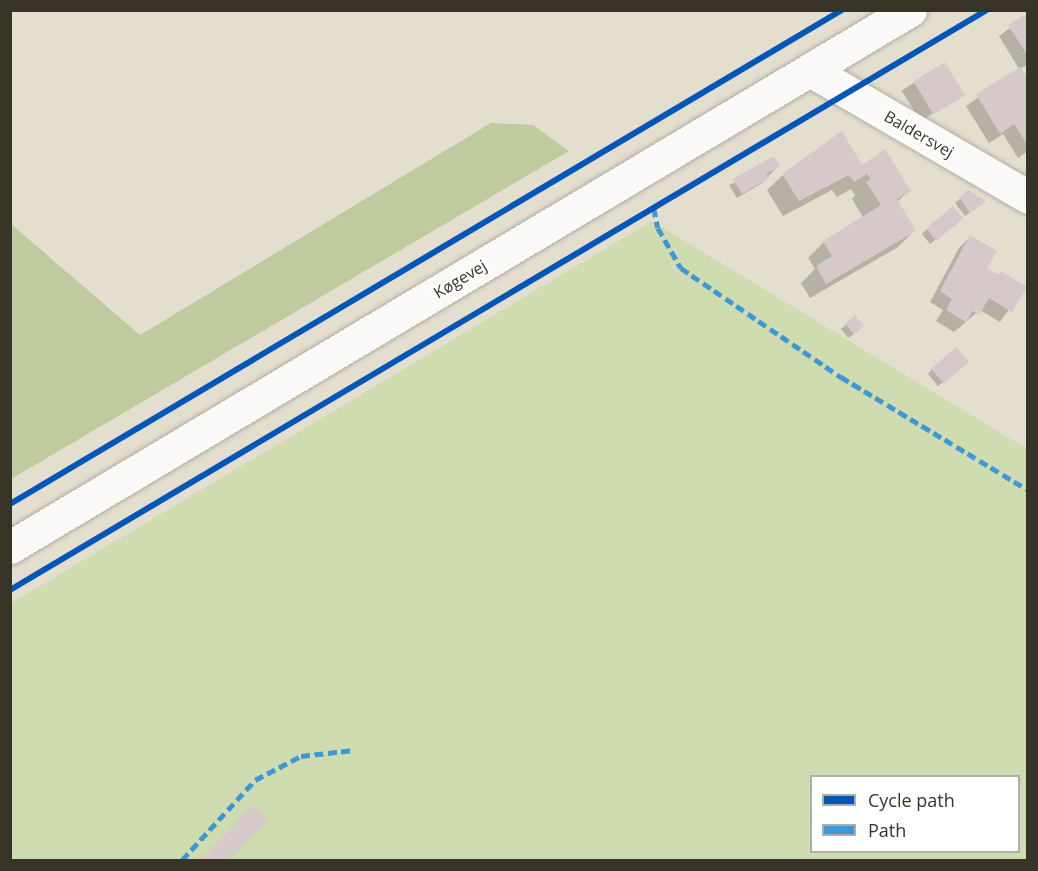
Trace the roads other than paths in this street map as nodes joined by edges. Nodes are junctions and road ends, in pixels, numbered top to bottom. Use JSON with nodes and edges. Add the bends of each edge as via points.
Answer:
{"nodes":[{"id":1,"x":910,"y":10,"type":"edge"},
{"id":2,"x":810,"y":70,"type":"junction"},
{"id":3,"x":1028,"y":197,"type":"edge"},
{"id":4,"x":10,"y":547,"type":"edge"}],
"edges":[{"from":1,"to":2,"type":"street","name":"Køgevej"},
{"from":2,"to":3,"type":"street","name":"Baldersvej"},
{"from":2,"to":4,"type":"street","name":"Køgevej"}]}
